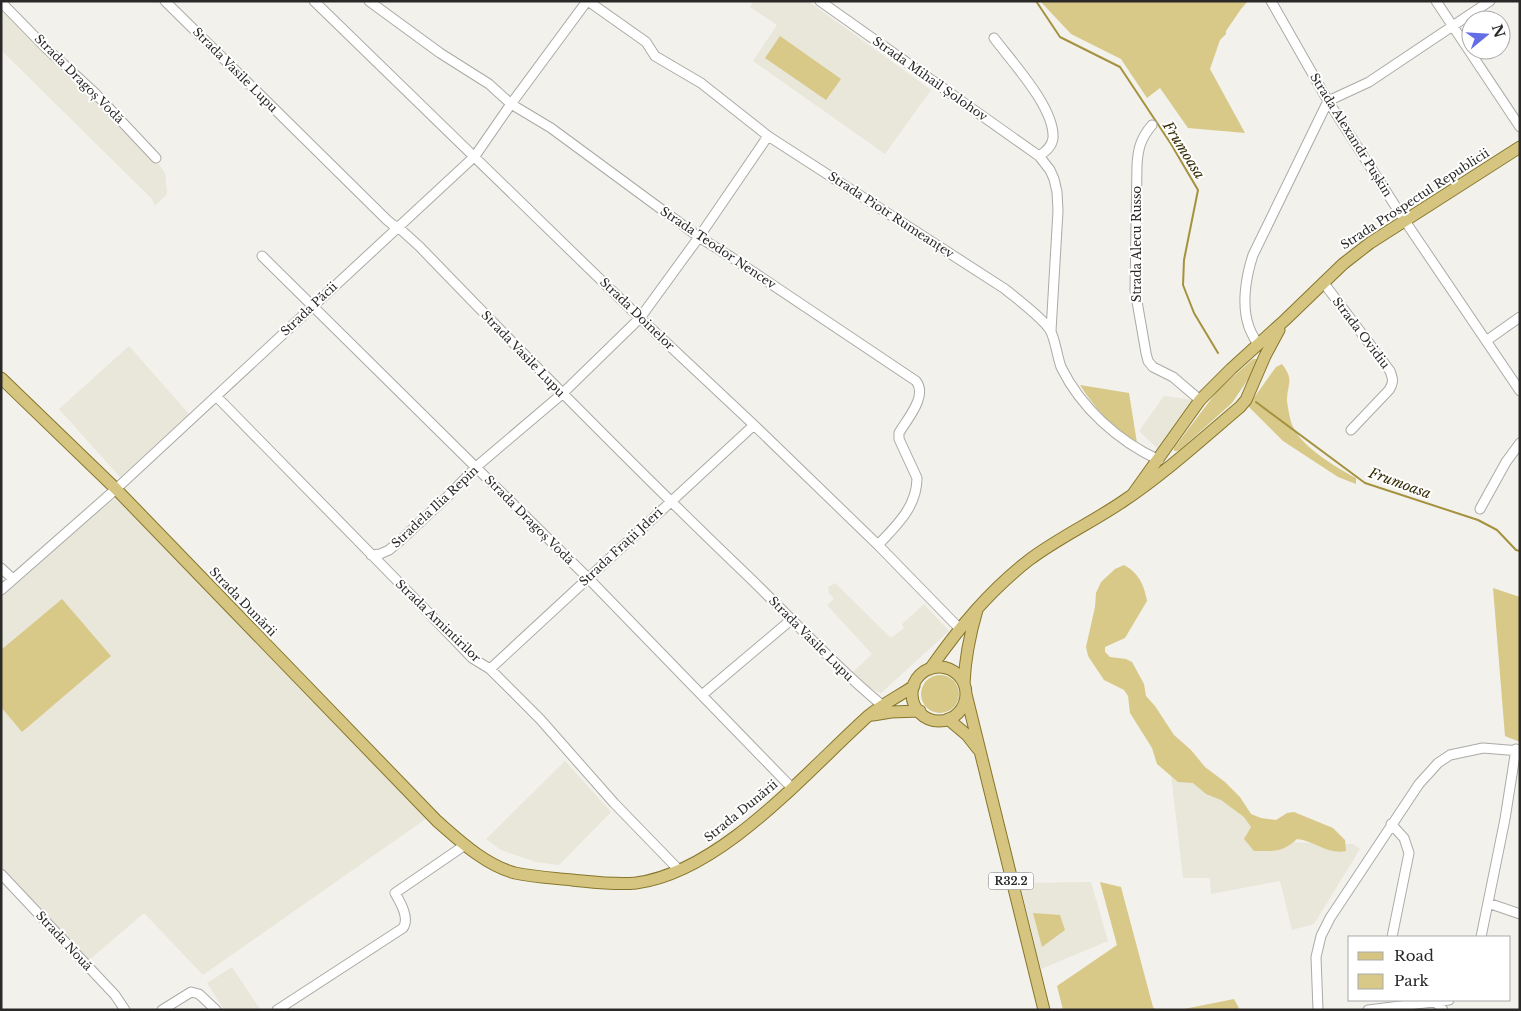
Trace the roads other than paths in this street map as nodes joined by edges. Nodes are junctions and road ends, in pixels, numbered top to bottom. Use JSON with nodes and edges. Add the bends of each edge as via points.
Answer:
{"nodes":[{"id":1,"x":165,"y":1,"type":"edge"},
{"id":2,"x":314,"y":1,"type":"edge"},
{"id":3,"x":369,"y":1,"type":"edge"},
{"id":4,"x":588,"y":1,"type":"edge"},
{"id":5,"x":820,"y":1,"type":"edge"},
{"id":6,"x":1271,"y":1,"type":"edge"},
{"id":7,"x":1436,"y":1,"type":"edge"},
{"id":8,"x":1490,"y":1,"type":"edge"},
{"id":9,"x":1,"y":2,"type":"edge"},
{"id":10,"x":1452,"y":27,"type":"junction"},
{"id":11,"x":994,"y":38,"type":"dead end"},
{"id":12,"x":1328,"y":102,"type":"junction"},
{"id":13,"x":510,"y":104,"type":"junction"},
{"id":14,"x":1152,"y":125,"type":"dead end"},
{"id":15,"x":1520,"y":127,"type":"edge"},
{"id":16,"x":768,"y":136,"type":"junction"},
{"id":17,"x":1520,"y":147,"type":"edge"},
{"id":18,"x":474,"y":156,"type":"junction"},
{"id":19,"x":1039,"y":156,"type":"junction"},
{"id":20,"x":156,"y":158,"type":"dead end"},
{"id":21,"x":1406,"y":221,"type":"junction"},
{"id":22,"x":398,"y":227,"type":"junction"},
{"id":23,"x":699,"y":238,"type":"junction"},
{"id":24,"x":262,"y":256,"type":"dead end"},
{"id":25,"x":1323,"y":282,"type":"junction"},
{"id":26,"x":311,"y":306,"type":"junction"},
{"id":27,"x":1520,"y":317,"type":"edge"},
{"id":28,"x":640,"y":318,"type":"junction"},
{"id":29,"x":1285,"y":320,"type":"junction"},
{"id":30,"x":1051,"y":331,"type":"junction"},
{"id":31,"x":1486,"y":341,"type":"junction"},
{"id":32,"x":1255,"y":347,"type":"junction"},
{"id":33,"x":1263,"y":360,"type":"junction"},
{"id":34,"x":1,"y":378,"type":"edge"},
{"id":35,"x":1520,"y":392,"type":"edge"},
{"id":36,"x":562,"y":394,"type":"junction"},
{"id":37,"x":216,"y":396,"type":"junction"},
{"id":38,"x":1200,"y":400,"type":"junction"},
{"id":39,"x":754,"y":425,"type":"junction"},
{"id":40,"x":1351,"y":430,"type":"dead end"},
{"id":41,"x":1169,"y":443,"type":"junction"},
{"id":42,"x":1520,"y":443,"type":"edge"},
{"id":43,"x":1181,"y":457,"type":"junction"},
{"id":44,"x":1158,"y":460,"type":"junction"},
{"id":45,"x":476,"y":467,"type":"junction"},
{"id":46,"x":116,"y":489,"type":"junction"},
{"id":47,"x":1133,"y":494,"type":"junction"},
{"id":48,"x":670,"y":502,"type":"junction"},
{"id":49,"x":1480,"y":509,"type":"dead end"},
{"id":50,"x":878,"y":545,"type":"junction"},
{"id":51,"x":371,"y":555,"type":"junction"},
{"id":52,"x":1,"y":568,"type":"edge"},
{"id":53,"x":588,"y":578,"type":"junction"},
{"id":54,"x":13,"y":579,"type":"junction"},
{"id":55,"x":1,"y":590,"type":"edge"},
{"id":56,"x":979,"y":606,"type":"junction"},
{"id":57,"x":792,"y":619,"type":"junction"},
{"id":58,"x":959,"y":628,"type":"junction"},
{"id":59,"x":490,"y":669,"type":"junction"},
{"id":60,"x":930,"y":669,"type":"junction"},
{"id":61,"x":914,"y":686,"type":"junction"},
{"id":62,"x":965,"y":689,"type":"junction"},
{"id":63,"x":702,"y":695,"type":"junction"},
{"id":64,"x":883,"y":706,"type":"junction"},
{"id":65,"x":920,"y":712,"type":"junction"},
{"id":66,"x":869,"y":716,"type":"junction"},
{"id":67,"x":948,"y":719,"type":"junction"},
{"id":68,"x":1518,"y":750,"type":"edge"},
{"id":69,"x":981,"y":752,"type":"junction"},
{"id":70,"x":792,"y":788,"type":"junction"},
{"id":71,"x":1391,"y":824,"type":"junction"},
{"id":72,"x":465,"y":845,"type":"junction"},
{"id":73,"x":679,"y":870,"type":"junction"},
{"id":74,"x":1,"y":874,"type":"edge"},
{"id":75,"x":1488,"y":903,"type":"junction"},
{"id":76,"x":1520,"y":914,"type":"edge"},
{"id":77,"x":1392,"y":936,"type":"edge"},
{"id":78,"x":1481,"y":936,"type":"edge"},
{"id":79,"x":1425,"y":1001,"type":"edge"},
{"id":80,"x":1379,"y":1006,"type":"edge"},
{"id":81,"x":125,"y":1010,"type":"edge"},
{"id":82,"x":162,"y":1010,"type":"edge"},
{"id":83,"x":216,"y":1010,"type":"edge"},
{"id":84,"x":277,"y":1010,"type":"edge"},
{"id":85,"x":1044,"y":1010,"type":"edge"},
{"id":86,"x":1318,"y":1010,"type":"edge"},
{"id":87,"x":1368,"y":1010,"type":"edge"}],
"edges":[{"from":1,"to":22,"type":"street","name":"Strada Vasile Lupu","via":[[383,216]]},
{"from":2,"to":18,"type":"street","name":"Strada Doinelor"},
{"from":3,"to":13,"type":"street","name":"Strada Teodor Nencev","via":[[489,84]]},
{"from":4,"to":13,"type":"street","name":"Strada Păcii"},
{"from":4,"to":16,"type":"street","name":"Strada Piotr Rumeanțev","via":[[646,42],[655,56],[701,83]]},
{"from":5,"to":19,"type":"street","name":"Strada Mihail Șolohov"},
{"from":6,"to":12,"type":"street","name":"Strada Alexandr Pușkin"},
{"from":7,"to":10,"type":"street"},
{"from":8,"to":10,"type":"street"},
{"from":9,"to":20,"type":"street","name":"Strada Dragoș Vodă","via":[[94,92]]},
{"from":10,"to":12,"type":"street","via":[[1369,82]]},
{"from":10,"to":15,"type":"street"},
{"from":11,"to":19,"type":"street","via":[[1036,94],[1050,121],[1053,140],[1049,149]]},
{"from":12,"to":21,"type":"street","name":"Strada Alexandr Pușkin"},
{"from":12,"to":32,"type":"street","via":[[1247,273],[1248,326]]},
{"from":13,"to":18,"type":"street","name":"Strada Păcii"},
{"from":13,"to":23,"type":"street","name":"Strada Teodor Nencev","via":[[551,128]]},
{"from":14,"to":38,"type":"street","name":"Strada Alecu Russo","via":[[1138,148],[1135,290],[1140,326],[1148,361]]},
{"from":16,"to":23,"type":"street","name":"Stradela Ilia Repin"},
{"from":16,"to":30,"type":"street","name":"Strada Piotr Rumeanțev","via":[[1006,289]]},
{"from":17,"to":21,"type":"main road","name":"Strada Prospectul Republicii"},
{"from":18,"to":22,"type":"street","name":"Strada Păcii"},
{"from":18,"to":28,"type":"street","name":"Strada Doinelor"},
{"from":19,"to":30,"type":"street","name":"Strada Mihail Șolohov","via":[[1050,170],[1057,192]]},
{"from":21,"to":25,"type":"main road","name":"Strada Prospectul Republicii","via":[[1354,254]]},
{"from":21,"to":31,"type":"street","name":"Strada Alexandr Pușkin"},
{"from":22,"to":26,"type":"street","name":"Strada Păcii"},
{"from":22,"to":36,"type":"street","name":"Strada Vasile Lupu"},
{"from":23,"to":28,"type":"street","name":"Stradela Ilia Repin"},
{"from":23,"to":50,"type":"street","name":"Strada Teodor Nencev","via":[[919,384],[920,396],[899,433],[900,445],[917,484],[906,515]]},
{"from":24,"to":26,"type":"street","name":"Strada Dragoș Vodă"},
{"from":25,"to":29,"type":"main road","name":"Strada Prospectul Republicii"},
{"from":25,"to":40,"type":"street","name":"Strada Ovidiu","via":[[1393,379],[1389,390]]},
{"from":26,"to":37,"type":"street","name":"Strada Păcii"},
{"from":26,"to":45,"type":"street","name":"Strada Dragoș Vodă"},
{"from":27,"to":31,"type":"street"},
{"from":28,"to":36,"type":"street","name":"Stradela Ilia Repin"},
{"from":28,"to":39,"type":"street","name":"Strada Doinelor"},
{"from":29,"to":32,"type":"main road","name":"Strada Prospectul Republicii"},
{"from":29,"to":33,"type":"main road","name":"Strada Prospectul Republicii"},
{"from":30,"to":44,"type":"street","name":"Strada Piotr Rumeanțev","via":[[1060,365],[1086,403],[1118,435]]},
{"from":31,"to":35,"type":"street","name":"Strada Alexandr Pușkin"},
{"from":32,"to":33,"type":"main road"},
{"from":32,"to":38,"type":"main road","name":"Strada Prospectul Republicii"},
{"from":33,"to":43,"type":"main road","name":"Strada Prospectul Republicii","via":[[1243,404]]},
{"from":34,"to":46,"type":"main road","name":"Strada Dunării"},
{"from":36,"to":45,"type":"street","name":"Stradela Ilia Repin"},
{"from":36,"to":48,"type":"street","name":"Strada Vasile Lupu"},
{"from":37,"to":46,"type":"street","name":"Strada Păcii"},
{"from":37,"to":51,"type":"street","name":"Strada Amintirilor"},
{"from":38,"to":41,"type":"main road","name":"Strada Prospectul Republicii"},
{"from":39,"to":48,"type":"street","name":"Strada Frații Jderi"},
{"from":39,"to":50,"type":"street","name":"Strada Doinelor"},
{"from":41,"to":43,"type":"main road","via":[[1172,456]]},
{"from":41,"to":44,"type":"main road","name":"Strada Prospectul Republicii"},
{"from":42,"to":49,"type":"street"},
{"from":43,"to":47,"type":"main road","name":"Strada Prospectul Republicii"},
{"from":44,"to":47,"type":"main road","name":"Strada Prospectul Republicii"},
{"from":45,"to":51,"type":"street","name":"Stradela Ilia Repin","via":[[389,550]]},
{"from":45,"to":53,"type":"street","name":"Strada Dragoș Vodă"},
{"from":46,"to":54,"type":"street","name":"Strada Păcii"},
{"from":46,"to":72,"type":"main road","name":"Strada Dunării","via":[[437,821]]},
{"from":47,"to":56,"type":"main road","name":"Strada Prospectul Republicii","via":[[1029,560]]},
{"from":48,"to":53,"type":"street","name":"Strada Frații Jderi"},
{"from":48,"to":57,"type":"street","name":"Strada Vasile Lupu"},
{"from":50,"to":58,"type":"street","name":"Strada Doinelor"},
{"from":51,"to":59,"type":"street","name":"Strada Amintirilor","via":[[472,658]]},
{"from":52,"to":54,"type":"street"},
{"from":53,"to":59,"type":"street","name":"Strada Frații Jderi"},
{"from":53,"to":63,"type":"street","name":"Strada Dragoș Vodă"},
{"from":54,"to":55,"type":"street","name":"Strada Păcii"},
{"from":56,"to":58,"type":"main road","name":"Strada Prospectul Republicii"},
{"from":56,"to":62,"type":"main road","name":"Strada Prospectul Republicii","via":[[965,660]]},
{"from":57,"to":63,"type":"street"},
{"from":57,"to":64,"type":"street","name":"Strada Vasile Lupu"},
{"from":58,"to":60,"type":"main road","name":"Strada Prospectul Republicii"},
{"from":59,"to":73,"type":"street","name":"Strada Amintirilor"},
{"from":60,"to":61,"type":"main road"},
{"from":60,"to":62,"type":"main road","via":[[950,669],[957,674]]},
{"from":61,"to":64,"type":"main road","name":"Strada Dunării"},
{"from":61,"to":65,"type":"main road","via":[[913,698]]},
{"from":62,"to":67,"type":"main road","via":[[962,707]]},
{"from":62,"to":69,"type":"main road","number":"R32.2"},
{"from":63,"to":70,"type":"street","name":"Strada Dragoș Vodă"},
{"from":64,"to":66,"type":"main road","name":"Strada Dunării"},
{"from":65,"to":66,"type":"main road"},
{"from":65,"to":67,"type":"main road","via":[[933,719]]},
{"from":66,"to":70,"type":"main road","name":"Strada Dunării"},
{"from":67,"to":69,"type":"main road","number":"R32.2"},
{"from":68,"to":71,"type":"street","via":[[1483,748],[1450,755],[1428,773]]},
{"from":68,"to":75,"type":"street"},
{"from":69,"to":85,"type":"main road","number":"R32.2"},
{"from":70,"to":73,"type":"main road","name":"Strada Dunării","via":[[724,845]]},
{"from":71,"to":77,"type":"street","via":[[1404,838],[1409,853]]},
{"from":71,"to":86,"type":"street","via":[[1321,936],[1316,958]]},
{"from":72,"to":73,"type":"main road","name":"Strada Dunării","via":[[514,872],[536,876],[617,884],[637,883]]},
{"from":72,"to":84,"type":"street","via":[[395,893],[406,920],[403,928]]},
{"from":74,"to":81,"type":"street","name":"Strada Nouă"},
{"from":75,"to":76,"type":"street"},
{"from":75,"to":78,"type":"street"},
{"from":79,"to":80,"type":"street"},
{"from":80,"to":87,"type":"street"},
{"from":82,"to":83,"type":"street","via":[[191,992],[200,994]]}]}
